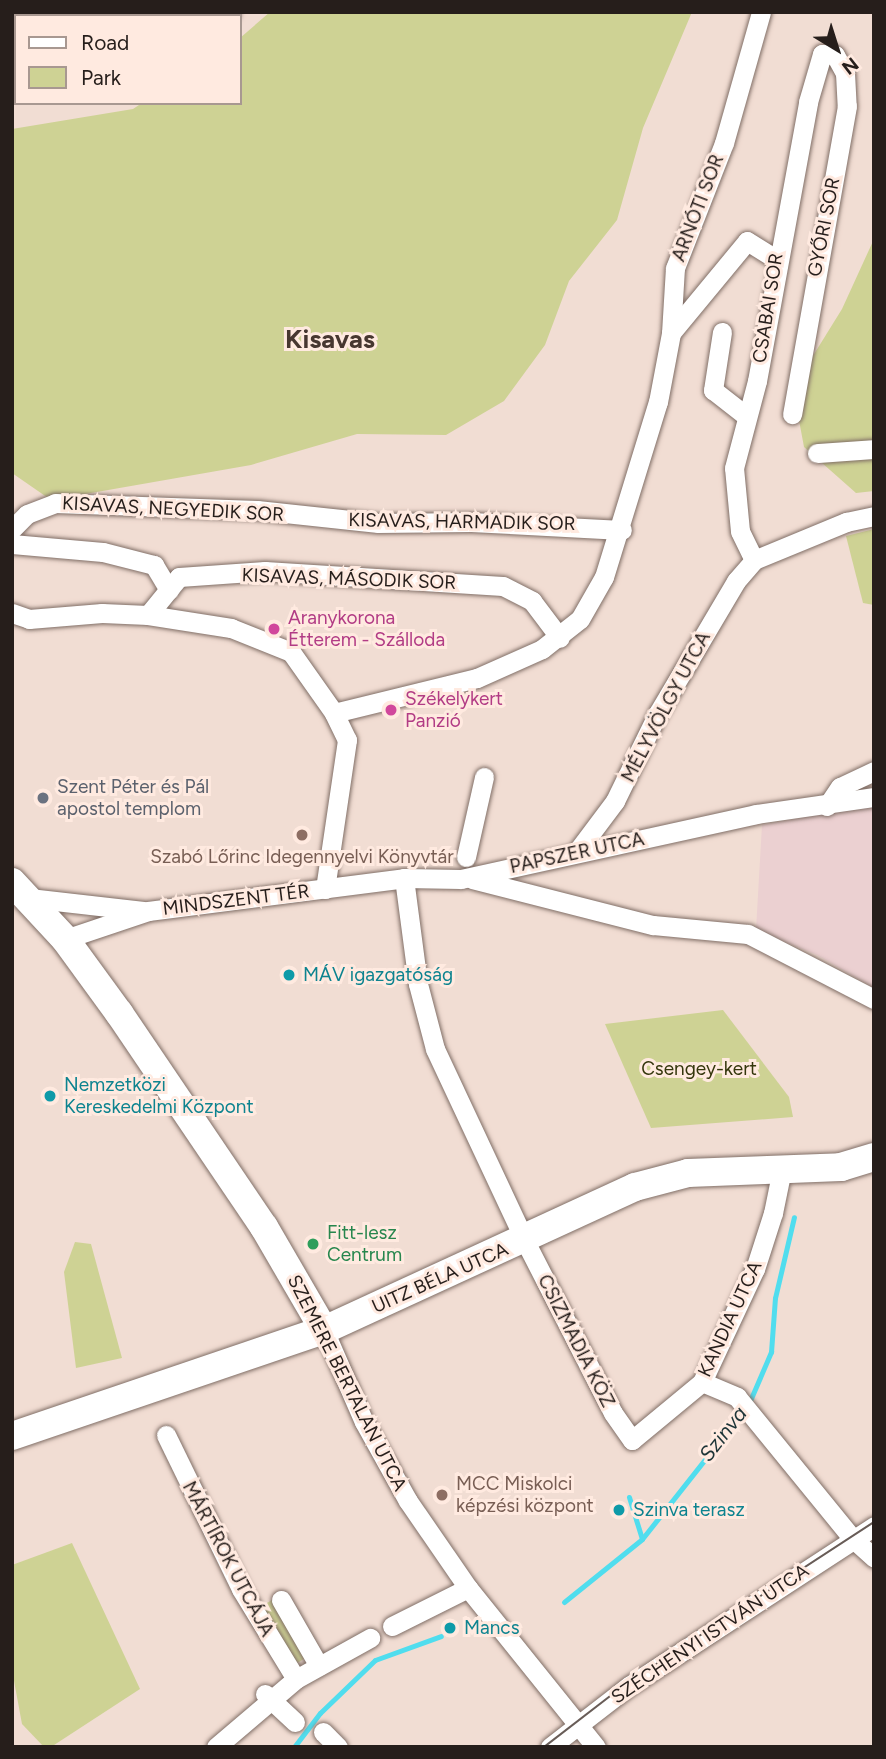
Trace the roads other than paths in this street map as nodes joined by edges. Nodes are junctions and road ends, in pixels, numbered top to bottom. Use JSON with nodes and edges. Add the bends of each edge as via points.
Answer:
{"nodes":[{"id":1,"x":761,"y":12,"type":"edge"},
{"id":2,"x":822,"y":54,"type":"joint"},
{"id":3,"x":776,"y":259,"type":"junction"},
{"id":4,"x":722,"y":332,"type":"dead end"},
{"id":5,"x":671,"y":333,"type":"junction"},
{"id":6,"x":792,"y":414,"type":"dead end"},
{"id":7,"x":745,"y":415,"type":"junction"},
{"id":8,"x":874,"y":449,"type":"edge"},
{"id":9,"x":817,"y":453,"type":"dead end"},
{"id":10,"x":301,"y":515,"type":"joint"},
{"id":11,"x":874,"y":516,"type":"edge"},
{"id":12,"x":12,"y":529,"type":"edge"},
{"id":13,"x":622,"y":530,"type":"junction"},
{"id":14,"x":12,"y":544,"type":"edge"},
{"id":15,"x":754,"y":560,"type":"junction"},
{"id":16,"x":169,"y":590,"type":"junction"},
{"id":17,"x":12,"y":613,"type":"edge"},
{"id":18,"x":148,"y":615,"type":"junction"},
{"id":19,"x":560,"y":638,"type":"junction"},
{"id":20,"x":334,"y":713,"type":"junction"},
{"id":21,"x":874,"y":771,"type":"edge"},
{"id":22,"x":484,"y":777,"type":"dead end"},
{"id":23,"x":874,"y":797,"type":"edge"},
{"id":24,"x":827,"y":806,"type":"junction"},
{"id":25,"x":576,"y":853,"type":"junction"},
{"id":26,"x":466,"y":858,"type":"dead end"},
{"id":27,"x":467,"y":877,"type":"junction"},
{"id":28,"x":404,"y":878,"type":"junction"},
{"id":29,"x":325,"y":889,"type":"junction"},
{"id":30,"x":21,"y":890,"type":"edge"},
{"id":31,"x":148,"y":911,"type":"junction"},
{"id":32,"x":65,"y":939,"type":"junction"},
{"id":33,"x":874,"y":999,"type":"edge"},
{"id":34,"x":874,"y":1157,"type":"edge"},
{"id":35,"x":782,"y":1169,"type":"junction"},
{"id":36,"x":524,"y":1240,"type":"junction"},
{"id":37,"x":324,"y":1330,"type":"junction"},
{"id":38,"x":702,"y":1382,"type":"junction"},
{"id":39,"x":12,"y":1436,"type":"edge"},
{"id":40,"x":166,"y":1436,"type":"dead end"},
{"id":41,"x":632,"y":1440,"type":"joint"},
{"id":42,"x":874,"y":1527,"type":"edge"},
{"id":43,"x":854,"y":1540,"type":"junction"},
{"id":44,"x":874,"y":1558,"type":"edge"},
{"id":45,"x":468,"y":1588,"type":"junction"},
{"id":46,"x":281,"y":1600,"type":"dead end"},
{"id":47,"x":392,"y":1626,"type":"dead end"},
{"id":48,"x":370,"y":1638,"type":"dead end"},
{"id":49,"x":319,"y":1666,"type":"junction"},
{"id":50,"x":296,"y":1679,"type":"junction"},
{"id":51,"x":267,"y":1696,"type":"junction"},
{"id":52,"x":295,"y":1722,"type":"dead end"},
{"id":53,"x":579,"y":1724,"type":"junction"},
{"id":54,"x":323,"y":1732,"type":"dead end"},
{"id":55,"x":216,"y":1747,"type":"edge"},
{"id":56,"x":338,"y":1747,"type":"edge"},
{"id":57,"x":550,"y":1747,"type":"edge"},
{"id":58,"x":597,"y":1747,"type":"edge"}],
"edges":[{"from":1,"to":5,"type":"street","name":"ARNÓTI SOR","via":[[724,143],[675,268]]},
{"from":2,"to":3,"type":"street","name":"CSABAI SOR"},
{"from":2,"to":6,"type":"street","name":"GYŐRI SOR","via":[[835,55],[845,73],[847,106]]},
{"from":3,"to":5,"type":"street","via":[[747,241]]},
{"from":3,"to":7,"type":"street","name":"CSABAI SOR","via":[[757,381]]},
{"from":4,"to":7,"type":"street","via":[[713,390]]},
{"from":5,"to":13,"type":"street","name":"ARNÓTI SOR","via":[[658,402]]},
{"from":7,"to":15,"type":"street","name":"CSABAI SOR","via":[[734,468],[740,531]]},
{"from":8,"to":9,"type":"street"},
{"from":10,"to":12,"type":"street","name":"KISAVAS, NEGYEDIK SOR","via":[[55,503],[27,514]]},
{"from":10,"to":13,"type":"street","name":"KISAVAS, HARMADIK SOR","via":[[377,523],[471,522]]},
{"from":11,"to":15,"type":"street","via":[[846,522]]},
{"from":13,"to":19,"type":"street","name":"ARNÓTI SOR","via":[[604,577],[580,620]]},
{"from":14,"to":16,"type":"street","via":[[103,552],[154,565]]},
{"from":15,"to":25,"type":"street","name":"MÉLYVÖLGY UTCA","via":[[736,581],[658,713],[615,801]]},
{"from":16,"to":18,"type":"street"},
{"from":16,"to":19,"type":"street","name":"KISAVAS, MÁSODIK SOR","via":[[179,577],[265,571],[503,586],[532,601]]},
{"from":17,"to":18,"type":"street","via":[[29,619],[102,613]]},
{"from":18,"to":20,"type":"street","via":[[231,628],[291,652]]},
{"from":19,"to":20,"type":"street","via":[[477,678]]},
{"from":20,"to":29,"type":"street","via":[[347,740]]},
{"from":21,"to":24,"type":"street","via":[[840,788]]},
{"from":22,"to":26,"type":"street"},
{"from":23,"to":24,"type":"street","name":"PAPSZER UTCA"},
{"from":24,"to":25,"type":"street","name":"PAPSZER UTCA","via":[[756,814]]},
{"from":25,"to":27,"type":"street","name":"PAPSZER UTCA"},
{"from":27,"to":28,"type":"street","name":"PAPSZER UTCA"},
{"from":27,"to":33,"type":"street","via":[[653,925],[748,934]]},
{"from":28,"to":29,"type":"street","name":"PAPSZER UTCA"},
{"from":28,"to":36,"type":"street","name":"CSIZMADIA KÖZ","via":[[418,984],[435,1049]]},
{"from":29,"to":31,"type":"street","name":"MINDSZENT TÉR"},
{"from":30,"to":31,"type":"street","name":"MINDSZENT TÉR"},
{"from":30,"to":32,"type":"street","name":"SZEMERE BERTALAN UTCA"},
{"from":31,"to":32,"type":"street","name":"MINDSZENT TÉR"},
{"from":32,"to":37,"type":"street","name":"SZEMERE BERTALAN UTCA","via":[[222,1163]]},
{"from":34,"to":35,"type":"street","name":"UITZ BÉLA UTCA","via":[[841,1167]]},
{"from":35,"to":36,"type":"street","name":"UITZ BÉLA UTCA","via":[[688,1173],[635,1187]]},
{"from":35,"to":38,"type":"street","name":"KANDIA UTCA","via":[[774,1213],[755,1269]]},
{"from":36,"to":37,"type":"street","name":"UITZ BÉLA UTCA"},
{"from":36,"to":41,"type":"street","name":"CSIZMADIA KÖZ","via":[[613,1413]]},
{"from":37,"to":39,"type":"street","name":"UITZ BÉLA UTCA"},
{"from":37,"to":45,"type":"street","name":"SZEMERE BERTALAN UTCA","via":[[364,1422],[408,1501]]},
{"from":38,"to":41,"type":"street","name":"KANDIA UTCA"},
{"from":38,"to":43,"type":"street","via":[[737,1397]]},
{"from":40,"to":50,"type":"street","name":"MÁRTÍROK UTCÁJA","via":[[241,1589]]},
{"from":42,"to":43,"type":"street","name":"SZÉCHENYI ISTVÁN UTCA"},
{"from":43,"to":44,"type":"street"},
{"from":43,"to":53,"type":"street","name":"SZÉCHENYI ISTVÁN UTCA","via":[[629,1686]]},
{"from":45,"to":47,"type":"street"},
{"from":45,"to":53,"type":"street","name":"SZEMERE BERTALAN UTCA"},
{"from":46,"to":49,"type":"street"},
{"from":48,"to":49,"type":"street"},
{"from":49,"to":50,"type":"street"},
{"from":50,"to":51,"type":"street"},
{"from":51,"to":52,"type":"street"},
{"from":51,"to":55,"type":"street"},
{"from":53,"to":57,"type":"street","name":"SZÉCHENYI ISTVÁN UTCA"},
{"from":53,"to":58,"type":"street","name":"SZEMERE BERTALAN UTCA"},
{"from":54,"to":56,"type":"street"}]}
